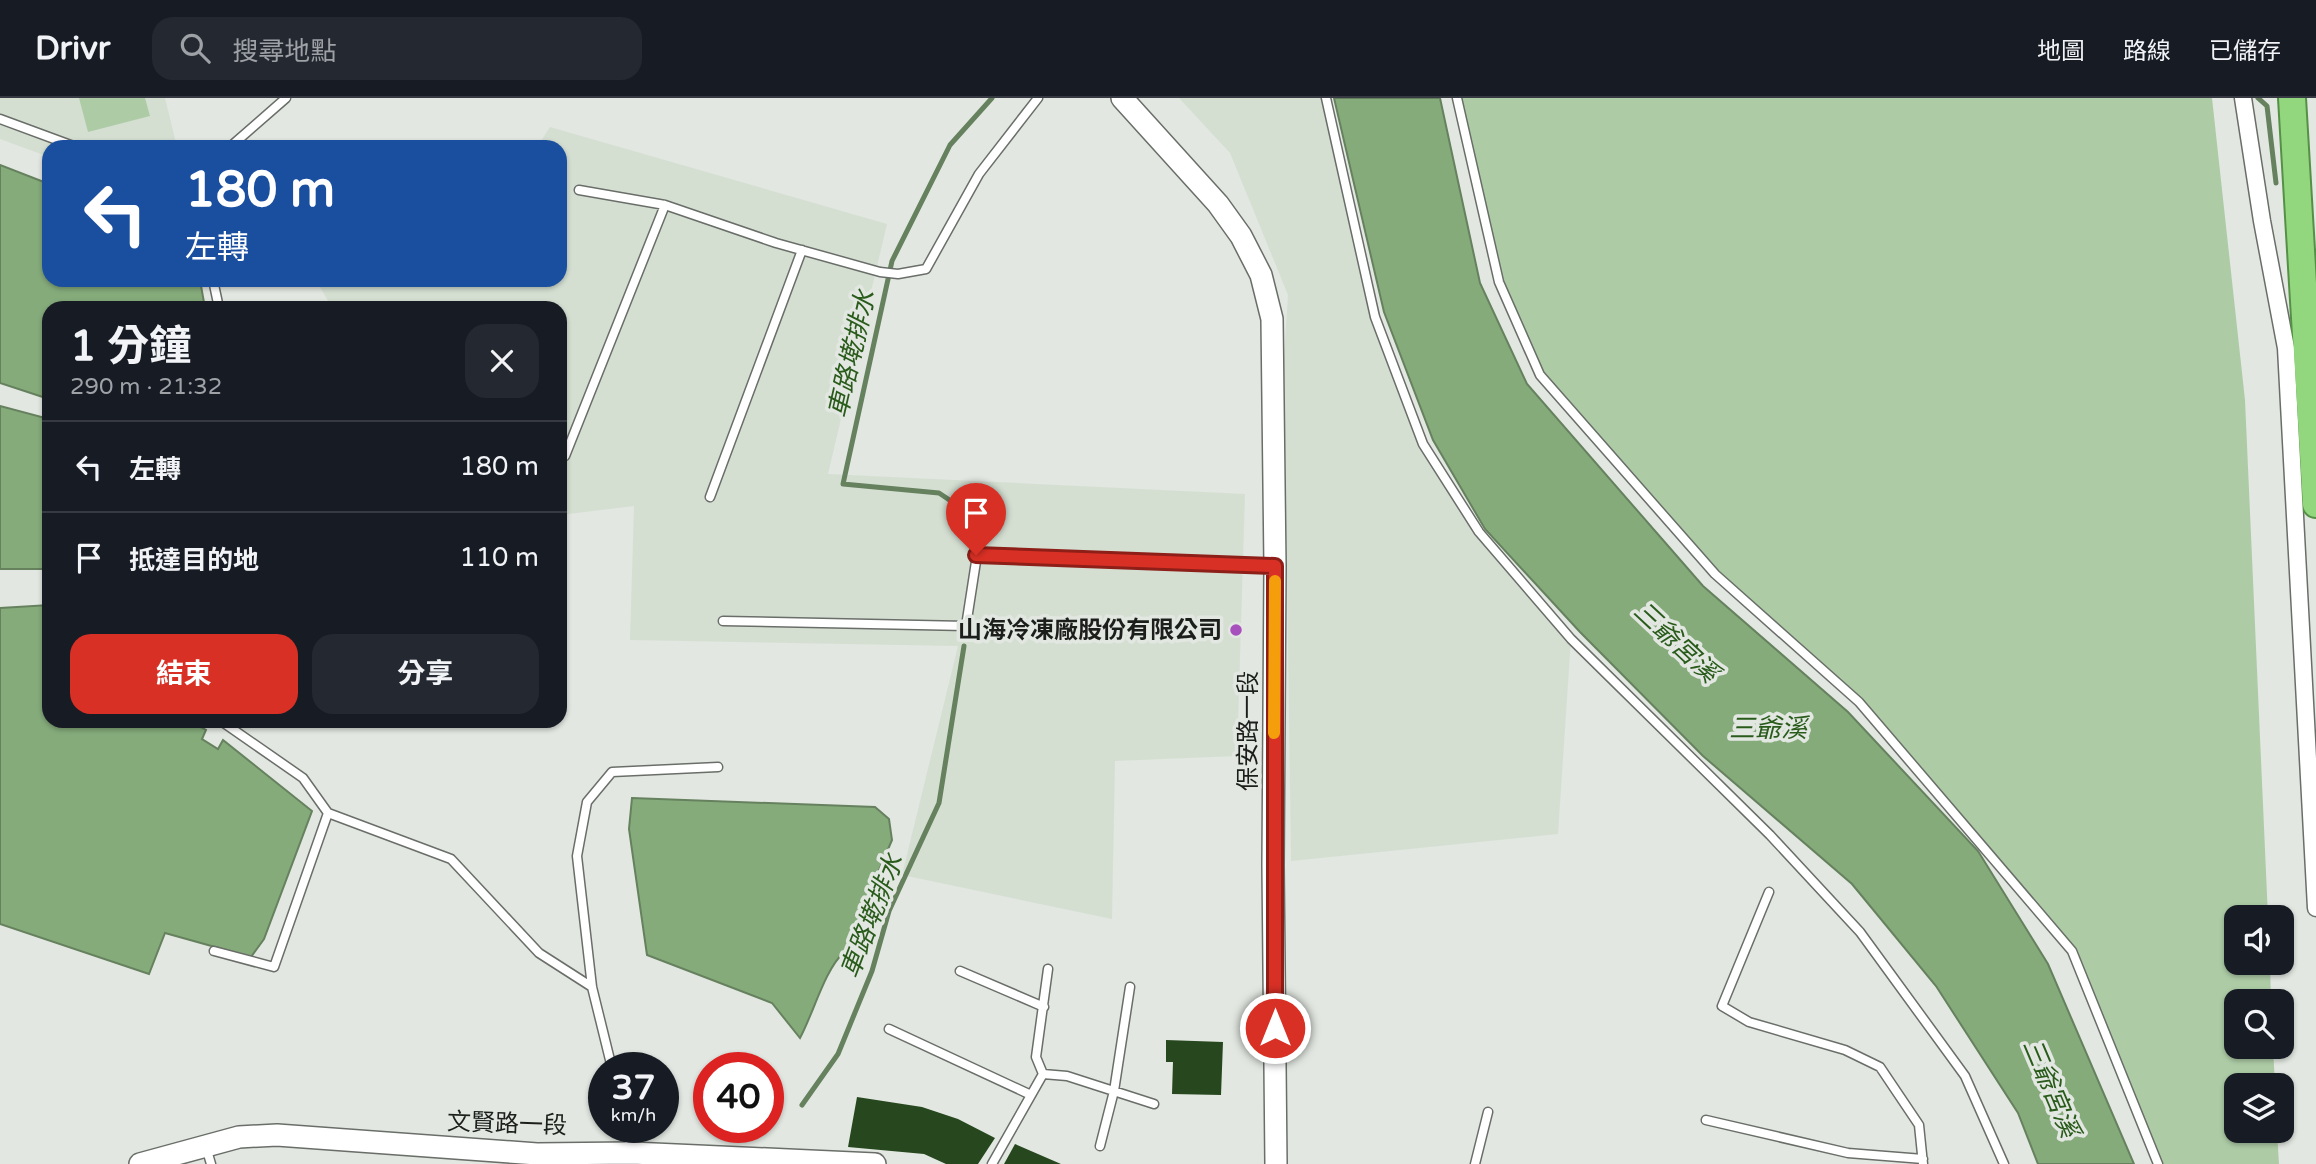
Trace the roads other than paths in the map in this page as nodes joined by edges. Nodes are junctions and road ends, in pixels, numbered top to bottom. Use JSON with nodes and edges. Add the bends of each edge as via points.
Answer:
{"nodes":[{"id":1,"x":286,"y":98,"type":"edge"},
{"id":2,"x":1038,"y":98,"type":"edge"},
{"id":3,"x":1122,"y":98,"type":"edge"},
{"id":4,"x":1326,"y":98,"type":"edge"},
{"id":5,"x":1457,"y":98,"type":"edge"},
{"id":6,"x":2243,"y":98,"type":"edge"},
{"id":7,"x":2292,"y":98,"type":"edge"},
{"id":8,"x":0,"y":119,"type":"edge"},
{"id":9,"x":57,"y":140,"type":"edge"},
{"id":10,"x":238,"y":140,"type":"edge"},
{"id":11,"x":579,"y":190,"type":"dead end"},
{"id":12,"x":665,"y":205,"type":"junction"},
{"id":13,"x":802,"y":250,"type":"junction"},
{"id":14,"x":2297,"y":348,"type":"junction"},
{"id":15,"x":567,"y":451,"type":"edge"},
{"id":16,"x":710,"y":497,"type":"dead end"},
{"id":17,"x":2316,"y":504,"type":"edge"},
{"id":18,"x":1275,"y":566,"type":"junction"},
{"id":19,"x":723,"y":621,"type":"dead end"},
{"id":20,"x":231,"y":728,"type":"edge"},
{"id":21,"x":718,"y":767,"type":"dead end"},
{"id":22,"x":328,"y":813,"type":"junction"},
{"id":23,"x":1769,"y":892,"type":"dead end"},
{"id":24,"x":2316,"y":908,"type":"edge"},
{"id":25,"x":214,"y":951,"type":"dead end"},
{"id":26,"x":1048,"y":969,"type":"dead end"},
{"id":27,"x":960,"y":971,"type":"dead end"},
{"id":28,"x":1130,"y":986,"type":"dead end"},
{"id":29,"x":592,"y":987,"type":"junction"},
{"id":30,"x":1045,"y":1007,"type":"junction"},
{"id":31,"x":889,"y":1029,"type":"dead end"},
{"id":32,"x":608,"y":1052,"type":"edge"},
{"id":33,"x":1043,"y":1074,"type":"junction"},
{"id":34,"x":1114,"y":1091,"type":"junction"},
{"id":35,"x":1031,"y":1095,"type":"junction"},
{"id":36,"x":1154,"y":1104,"type":"dead end"},
{"id":37,"x":1488,"y":1112,"type":"dead end"},
{"id":38,"x":1706,"y":1120,"type":"dead end"},
{"id":39,"x":630,"y":1143,"type":"edge"},
{"id":40,"x":1100,"y":1146,"type":"dead end"},
{"id":41,"x":632,"y":1153,"type":"junction"},
{"id":42,"x":208,"y":1154,"type":"edge"},
{"id":43,"x":1923,"y":1161,"type":"edge"},
{"id":44,"x":139,"y":1164,"type":"edge"},
{"id":45,"x":875,"y":1164,"type":"edge"},
{"id":46,"x":992,"y":1164,"type":"edge"},
{"id":47,"x":1276,"y":1164,"type":"edge"},
{"id":48,"x":1475,"y":1164,"type":"edge"},
{"id":49,"x":2004,"y":1164,"type":"edge"},
{"id":50,"x":2158,"y":1164,"type":"edge"}],
"edges":[{"from":1,"to":10,"type":"lane"},
{"from":2,"to":13,"type":"lane","via":[[979,174],[926,269],[880,272]]},
{"from":3,"to":18,"type":"street","name":"保安路一段","via":[[1218,204],[1261,275],[1273,332]]},
{"from":4,"to":49,"type":"lane","via":[[1376,317],[1423,444],[1479,533],[1571,639],[1770,835],[1860,932],[1965,1076]]},
{"from":5,"to":50,"type":"lane","via":[[1499,282],[1540,375],[1715,574],[1860,702],[2072,951]]},
{"from":6,"to":14,"type":"street","via":[[2262,220]]},
{"from":7,"to":14,"type":"highway","via":[[2300,218]]},
{"from":8,"to":9,"type":"lane"},
{"from":11,"to":12,"type":"lane"},
{"from":12,"to":13,"type":"lane"},
{"from":12,"to":15,"type":"lane"},
{"from":13,"to":16,"type":"lane"},
{"from":14,"to":17,"type":"highway"},
{"from":14,"to":24,"type":"street"},
{"from":18,"to":19,"type":"lane","via":[[976,555],[966,626]]},
{"from":18,"to":47,"type":"street","name":"保安路一段"},
{"from":20,"to":22,"type":"lane","via":[[303,778]]},
{"from":21,"to":29,"type":"lane","via":[[612,772],[587,802],[577,856]]},
{"from":22,"to":25,"type":"lane","via":[[274,967]]},
{"from":22,"to":29,"type":"lane","via":[[452,859],[539,953]]},
{"from":23,"to":43,"type":"lane","via":[[1722,1006],[1749,1022],[1845,1050],[1880,1067],[1919,1125]]},
{"from":26,"to":30,"type":"lane"},
{"from":27,"to":30,"type":"lane"},
{"from":28,"to":34,"type":"lane"},
{"from":29,"to":32,"type":"lane"},
{"from":30,"to":33,"type":"lane","via":[[1036,1057]]},
{"from":31,"to":35,"type":"lane"},
{"from":33,"to":34,"type":"lane","via":[[1067,1076]]},
{"from":33,"to":35,"type":"lane"},
{"from":34,"to":36,"type":"lane"},
{"from":34,"to":40,"type":"lane"},
{"from":35,"to":46,"type":"lane"},
{"from":37,"to":48,"type":"lane"},
{"from":38,"to":43,"type":"lane","via":[[1849,1153]]},
{"from":39,"to":41,"type":"lane"},
{"from":41,"to":42,"type":"street","name":"文賢路一段","via":[[537,1154],[277,1135],[239,1137]]},
{"from":41,"to":45,"type":"street","name":"文賢路一段"},
{"from":42,"to":44,"type":"street","name":"文賢路一段"}]}
